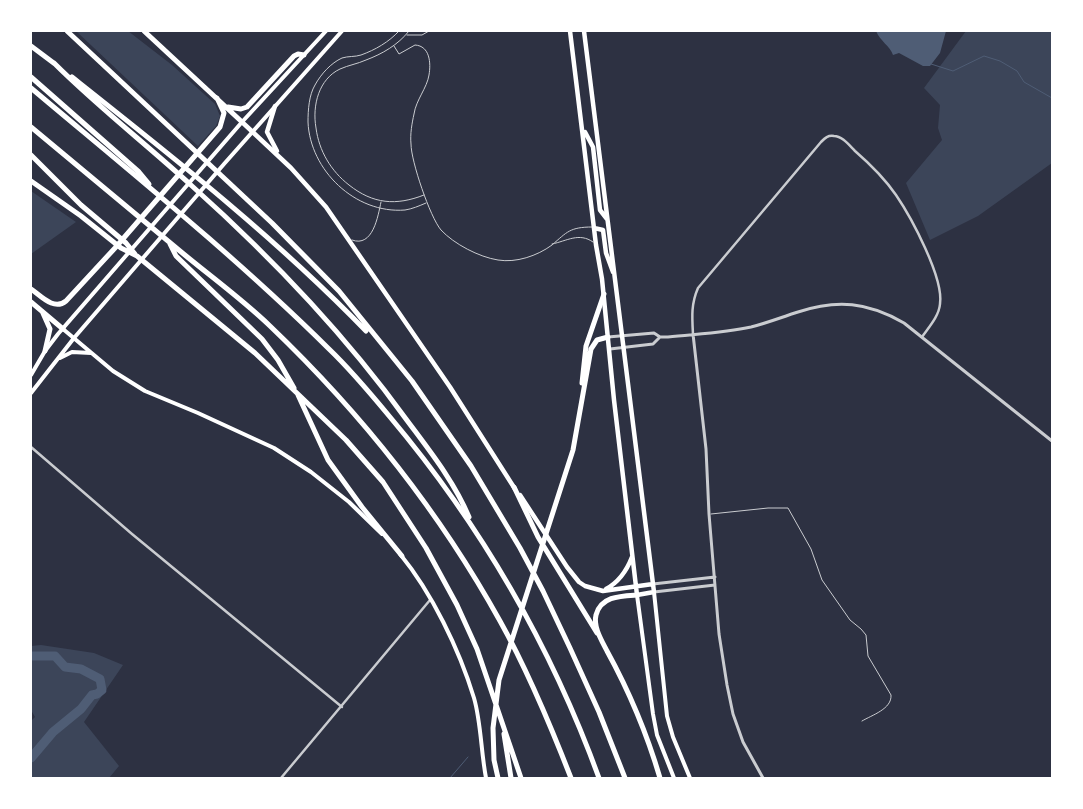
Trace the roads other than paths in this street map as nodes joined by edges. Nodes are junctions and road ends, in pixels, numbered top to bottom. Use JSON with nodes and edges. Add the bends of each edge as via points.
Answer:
{"nodes":[{"id":1,"x":67,"y":31,"type":"edge"},
{"id":2,"x":139,"y":31,"type":"edge"},
{"id":3,"x":144,"y":31,"type":"edge"},
{"id":4,"x":326,"y":31,"type":"edge"},
{"id":5,"x":342,"y":31,"type":"edge"},
{"id":6,"x":400,"y":31,"type":"edge"},
{"id":7,"x":409,"y":31,"type":"edge"},
{"id":8,"x":570,"y":31,"type":"edge"},
{"id":9,"x":584,"y":31,"type":"edge"},
{"id":10,"x":427,"y":32,"type":"edge"},
{"id":11,"x":406,"y":35,"type":"junction"},
{"id":12,"x":152,"y":39,"type":"junction"},
{"id":13,"x":31,"y":46,"type":"edge"},
{"id":14,"x":394,"y":46,"type":"junction"},
{"id":15,"x":304,"y":56,"type":"junction"},
{"id":16,"x":54,"y":62,"type":"junction"},
{"id":17,"x":31,"y":77,"type":"edge"},
{"id":18,"x":31,"y":88,"type":"edge"},
{"id":19,"x":217,"y":98,"type":"junction"},
{"id":20,"x":275,"y":106,"type":"junction"},
{"id":21,"x":227,"y":107,"type":"junction"},
{"id":22,"x":242,"y":122,"type":"junction"},
{"id":23,"x":31,"y":126,"type":"edge"},
{"id":24,"x":583,"y":128,"type":"junction"},
{"id":25,"x":253,"y":131,"type":"junction"},
{"id":26,"x":31,"y":155,"type":"edge"},
{"id":27,"x":281,"y":158,"type":"junction"},
{"id":28,"x":31,"y":181,"type":"edge"},
{"id":29,"x":156,"y":193,"type":"junction"},
{"id":30,"x":424,"y":195,"type":"junction"},
{"id":31,"x":382,"y":201,"type":"junction"},
{"id":32,"x":427,"y":203,"type":"junction"},
{"id":33,"x":380,"y":208,"type":"junction"},
{"id":34,"x":608,"y":220,"type":"junction"},
{"id":35,"x":594,"y":228,"type":"junction"},
{"id":36,"x":348,"y":238,"type":"junction"},
{"id":37,"x":168,"y":241,"type":"junction"},
{"id":38,"x":552,"y":245,"type":"junction"},
{"id":39,"x":596,"y":245,"type":"junction"},
{"id":40,"x":137,"y":256,"type":"junction"},
{"id":41,"x":615,"y":276,"type":"junction"},
{"id":42,"x":31,"y":289,"type":"edge"},
{"id":43,"x":604,"y":294,"type":"junction"},
{"id":44,"x":31,"y":302,"type":"edge"},
{"id":45,"x":42,"y":311,"type":"junction"},
{"id":46,"x":63,"y":329,"type":"junction"},
{"id":47,"x":693,"y":334,"type":"junction"},
{"id":48,"x":622,"y":336,"type":"junction"},
{"id":49,"x":608,"y":337,"type":"junction"},
{"id":50,"x":660,"y":337,"type":"junction"},
{"id":51,"x":922,"y":337,"type":"junction"},
{"id":52,"x":74,"y":338,"type":"junction"},
{"id":53,"x":623,"y":347,"type":"junction"},
{"id":54,"x":610,"y":349,"type":"junction"},
{"id":55,"x":45,"y":351,"type":"junction"},
{"id":56,"x":91,"y":352,"type":"junction"},
{"id":57,"x":387,"y":352,"type":"junction"},
{"id":58,"x":58,"y":359,"type":"junction"},
{"id":59,"x":31,"y":375,"type":"edge"},
{"id":60,"x":31,"y":393,"type":"edge"},
{"id":61,"x":582,"y":396,"type":"junction"},
{"id":62,"x":1052,"y":441,"type":"edge"},
{"id":63,"x":31,"y":447,"type":"edge"},
{"id":64,"x":514,"y":488,"type":"junction"},
{"id":65,"x":709,"y":514,"type":"junction"},
{"id":66,"x":474,"y":529,"type":"junction"},
{"id":67,"x":632,"y":554,"type":"junction"},
{"id":68,"x":402,"y":556,"type":"junction"},
{"id":69,"x":715,"y":577,"type":"junction"},
{"id":70,"x":652,"y":584,"type":"junction"},
{"id":71,"x":715,"y":585,"type":"junction"},
{"id":72,"x":636,"y":587,"type":"junction"},
{"id":73,"x":603,"y":591,"type":"junction"},
{"id":74,"x":654,"y":592,"type":"junction"},
{"id":75,"x":637,"y":595,"type":"junction"},
{"id":76,"x":430,"y":600,"type":"junction"},
{"id":77,"x":601,"y":640,"type":"junction"},
{"id":78,"x":342,"y":706,"type":"junction"},
{"id":79,"x":502,"y":719,"type":"junction"},
{"id":80,"x":862,"y":721,"type":"dead end"},
{"id":81,"x":281,"y":778,"type":"edge"},
{"id":82,"x":486,"y":778,"type":"edge"},
{"id":83,"x":498,"y":778,"type":"edge"},
{"id":84,"x":511,"y":778,"type":"edge"},
{"id":85,"x":522,"y":778,"type":"edge"},
{"id":86,"x":571,"y":778,"type":"edge"},
{"id":87,"x":599,"y":778,"type":"edge"},
{"id":88,"x":625,"y":778,"type":"edge"},
{"id":89,"x":660,"y":778,"type":"edge"},
{"id":90,"x":674,"y":778,"type":"edge"},
{"id":91,"x":690,"y":778,"type":"edge"},
{"id":92,"x":763,"y":778,"type":"edge"}],
"edges":[{"from":1,"to":57,"type":"highway","via":[[272,223],[339,291]]},
{"from":2,"to":12,"type":"highway"},
{"from":3,"to":12,"type":"highway"},
{"from":4,"to":15,"type":"main road"},
{"from":5,"to":20,"type":"main road"},
{"from":6,"to":33,"type":"lane","via":[[377,48],[342,58],[331,66],[314,87],[308,110],[309,135],[324,169],[350,195]]},
{"from":7,"to":11,"type":"lane"},
{"from":8,"to":24,"type":"main road"},
{"from":9,"to":34,"type":"main road"},
{"from":10,"to":11,"type":"lane"},
{"from":11,"to":14,"type":"lane"},
{"from":12,"to":19,"type":"highway"},
{"from":13,"to":16,"type":"highway"},
{"from":14,"to":30,"type":"lane","via":[[399,54],[418,45],[428,53],[429,75],[415,106],[411,138],[412,156]]},
{"from":14,"to":31,"type":"lane","via":[[333,73],[320,90],[315,107],[317,136],[328,162],[352,187]]},
{"from":15,"to":21,"type":"highway","via":[[294,56],[248,106],[241,109]]},
{"from":15,"to":22,"type":"main road"},
{"from":16,"to":57,"type":"highway","via":[[223,199],[341,305]]},
{"from":16,"to":66,"type":"highway","via":[[194,187],[298,288],[392,399],[463,502]]},
{"from":17,"to":29,"type":"highway","via":[[139,172]]},
{"from":18,"to":29,"type":"highway"},
{"from":19,"to":21,"type":"highway"},
{"from":19,"to":42,"type":"highway","via":[[224,116],[216,131],[62,304],[53,304]]},
{"from":20,"to":25,"type":"main road"},
{"from":20,"to":27,"type":"main road","via":[[267,132]]},
{"from":21,"to":22,"type":"highway"},
{"from":22,"to":25,"type":"main road"},
{"from":22,"to":46,"type":"main road"},
{"from":23,"to":37,"type":"highway"},
{"from":24,"to":34,"type":"main road","via":[[593,147],[600,210]]},
{"from":24,"to":35,"type":"main road"},
{"from":25,"to":27,"type":"main road"},
{"from":25,"to":52,"type":"main road"},
{"from":26,"to":40,"type":"highway"},
{"from":27,"to":36,"type":"main road","via":[[326,206]]},
{"from":28,"to":40,"type":"highway","via":[[121,248]]},
{"from":29,"to":66,"type":"highway","via":[[330,349],[413,444]]},
{"from":30,"to":31,"type":"lane","via":[[402,202]]},
{"from":30,"to":32,"type":"lane"},
{"from":31,"to":33,"type":"lane"},
{"from":32,"to":33,"type":"lane","via":[[405,210]]},
{"from":32,"to":38,"type":"lane","via":[[441,230],[488,257],[520,260]]},
{"from":33,"to":36,"type":"lane","via":[[377,222],[366,238],[358,242]]},
{"from":34,"to":41,"type":"main road"},
{"from":35,"to":38,"type":"lane","via":[[571,230]]},
{"from":35,"to":39,"type":"main road"},
{"from":35,"to":41,"type":"main road","via":[[603,230]]},
{"from":36,"to":64,"type":"main road","via":[[450,387]]},
{"from":37,"to":68,"type":"highway","via":[[176,256],[262,339],[278,360],[328,460]]},
{"from":37,"to":86,"type":"highway","via":[[282,337],[329,385],[400,468],[432,512],[500,621],[528,676]]},
{"from":38,"to":39,"type":"lane","via":[[577,237],[589,239]]},
{"from":39,"to":43,"type":"main road"},
{"from":40,"to":79,"type":"highway","via":[[247,347],[323,416],[383,482],[426,548],[457,605]]},
{"from":41,"to":48,"type":"main road"},
{"from":43,"to":49,"type":"main road"},
{"from":43,"to":61,"type":"highway","via":[[586,346]]},
{"from":44,"to":45,"type":"highway"},
{"from":45,"to":46,"type":"highway"},
{"from":45,"to":55,"type":"highway","via":[[50,329]]},
{"from":46,"to":52,"type":"main road"},
{"from":46,"to":55,"type":"main road"},
{"from":47,"to":50,"type":"street"},
{"from":47,"to":51,"type":"street","via":[[748,328],[800,311],[848,303],[892,316]]},
{"from":47,"to":51,"type":"street","via":[[692,311],[698,288],[821,142],[832,135],[843,140],[872,166],[896,195],[935,272],[940,304]]},
{"from":47,"to":65,"type":"street","via":[[706,449]]},
{"from":48,"to":49,"type":"street"},
{"from":48,"to":50,"type":"street","via":[[654,333]]},
{"from":48,"to":53,"type":"main road"},
{"from":49,"to":54,"type":"main road"},
{"from":49,"to":61,"type":"highway","via":[[597,340],[591,349]]},
{"from":50,"to":53,"type":"street","via":[[653,344]]},
{"from":51,"to":62,"type":"street"},
{"from":52,"to":56,"type":"main road"},
{"from":52,"to":58,"type":"main road"},
{"from":53,"to":54,"type":"street"},
{"from":53,"to":70,"type":"main road"},
{"from":54,"to":67,"type":"main road"},
{"from":55,"to":59,"type":"main road"},
{"from":56,"to":58,"type":"main road","via":[[72,352]]},
{"from":56,"to":68,"type":"main road","via":[[113,371],[146,391],[274,448],[308,470],[349,502]]},
{"from":57,"to":88,"type":"highway","via":[[412,381],[465,458],[520,548],[570,648]]},
{"from":58,"to":60,"type":"main road"},
{"from":61,"to":83,"type":"highway","via":[[573,450],[499,680],[493,728]]},
{"from":63,"to":78,"type":"street"},
{"from":64,"to":73,"type":"main road","via":[[573,575],[585,586]]},
{"from":64,"to":77,"type":"highway","via":[[538,537]]},
{"from":65,"to":69,"type":"street"},
{"from":65,"to":80,"type":"lane","via":[[788,508],[812,549],[822,580],[850,620],[866,636],[868,656],[891,695],[888,706]]},
{"from":66,"to":87,"type":"highway","via":[[545,650]]},
{"from":67,"to":72,"type":"main road"},
{"from":67,"to":73,"type":"main road","via":[[629,566]]},
{"from":68,"to":76,"type":"main road"},
{"from":69,"to":70,"type":"street"},
{"from":69,"to":71,"type":"street"},
{"from":70,"to":72,"type":"main road"},
{"from":70,"to":74,"type":"main road"},
{"from":71,"to":74,"type":"street"},
{"from":71,"to":92,"type":"street","via":[[719,634],[733,712],[743,742]]},
{"from":72,"to":73,"type":"main road"},
{"from":72,"to":75,"type":"main road"},
{"from":74,"to":75,"type":"main road"},
{"from":74,"to":91,"type":"main road","via":[[667,716]]},
{"from":75,"to":77,"type":"highway","via":[[613,598],[602,605],[596,622]]},
{"from":75,"to":90,"type":"main road","via":[[657,735]]},
{"from":76,"to":78,"type":"street"},
{"from":76,"to":82,"type":"main road","via":[[448,630],[474,699]]},
{"from":77,"to":89,"type":"highway","via":[[631,699]]},
{"from":78,"to":81,"type":"street"},
{"from":79,"to":84,"type":"highway"},
{"from":79,"to":85,"type":"highway"}]}
